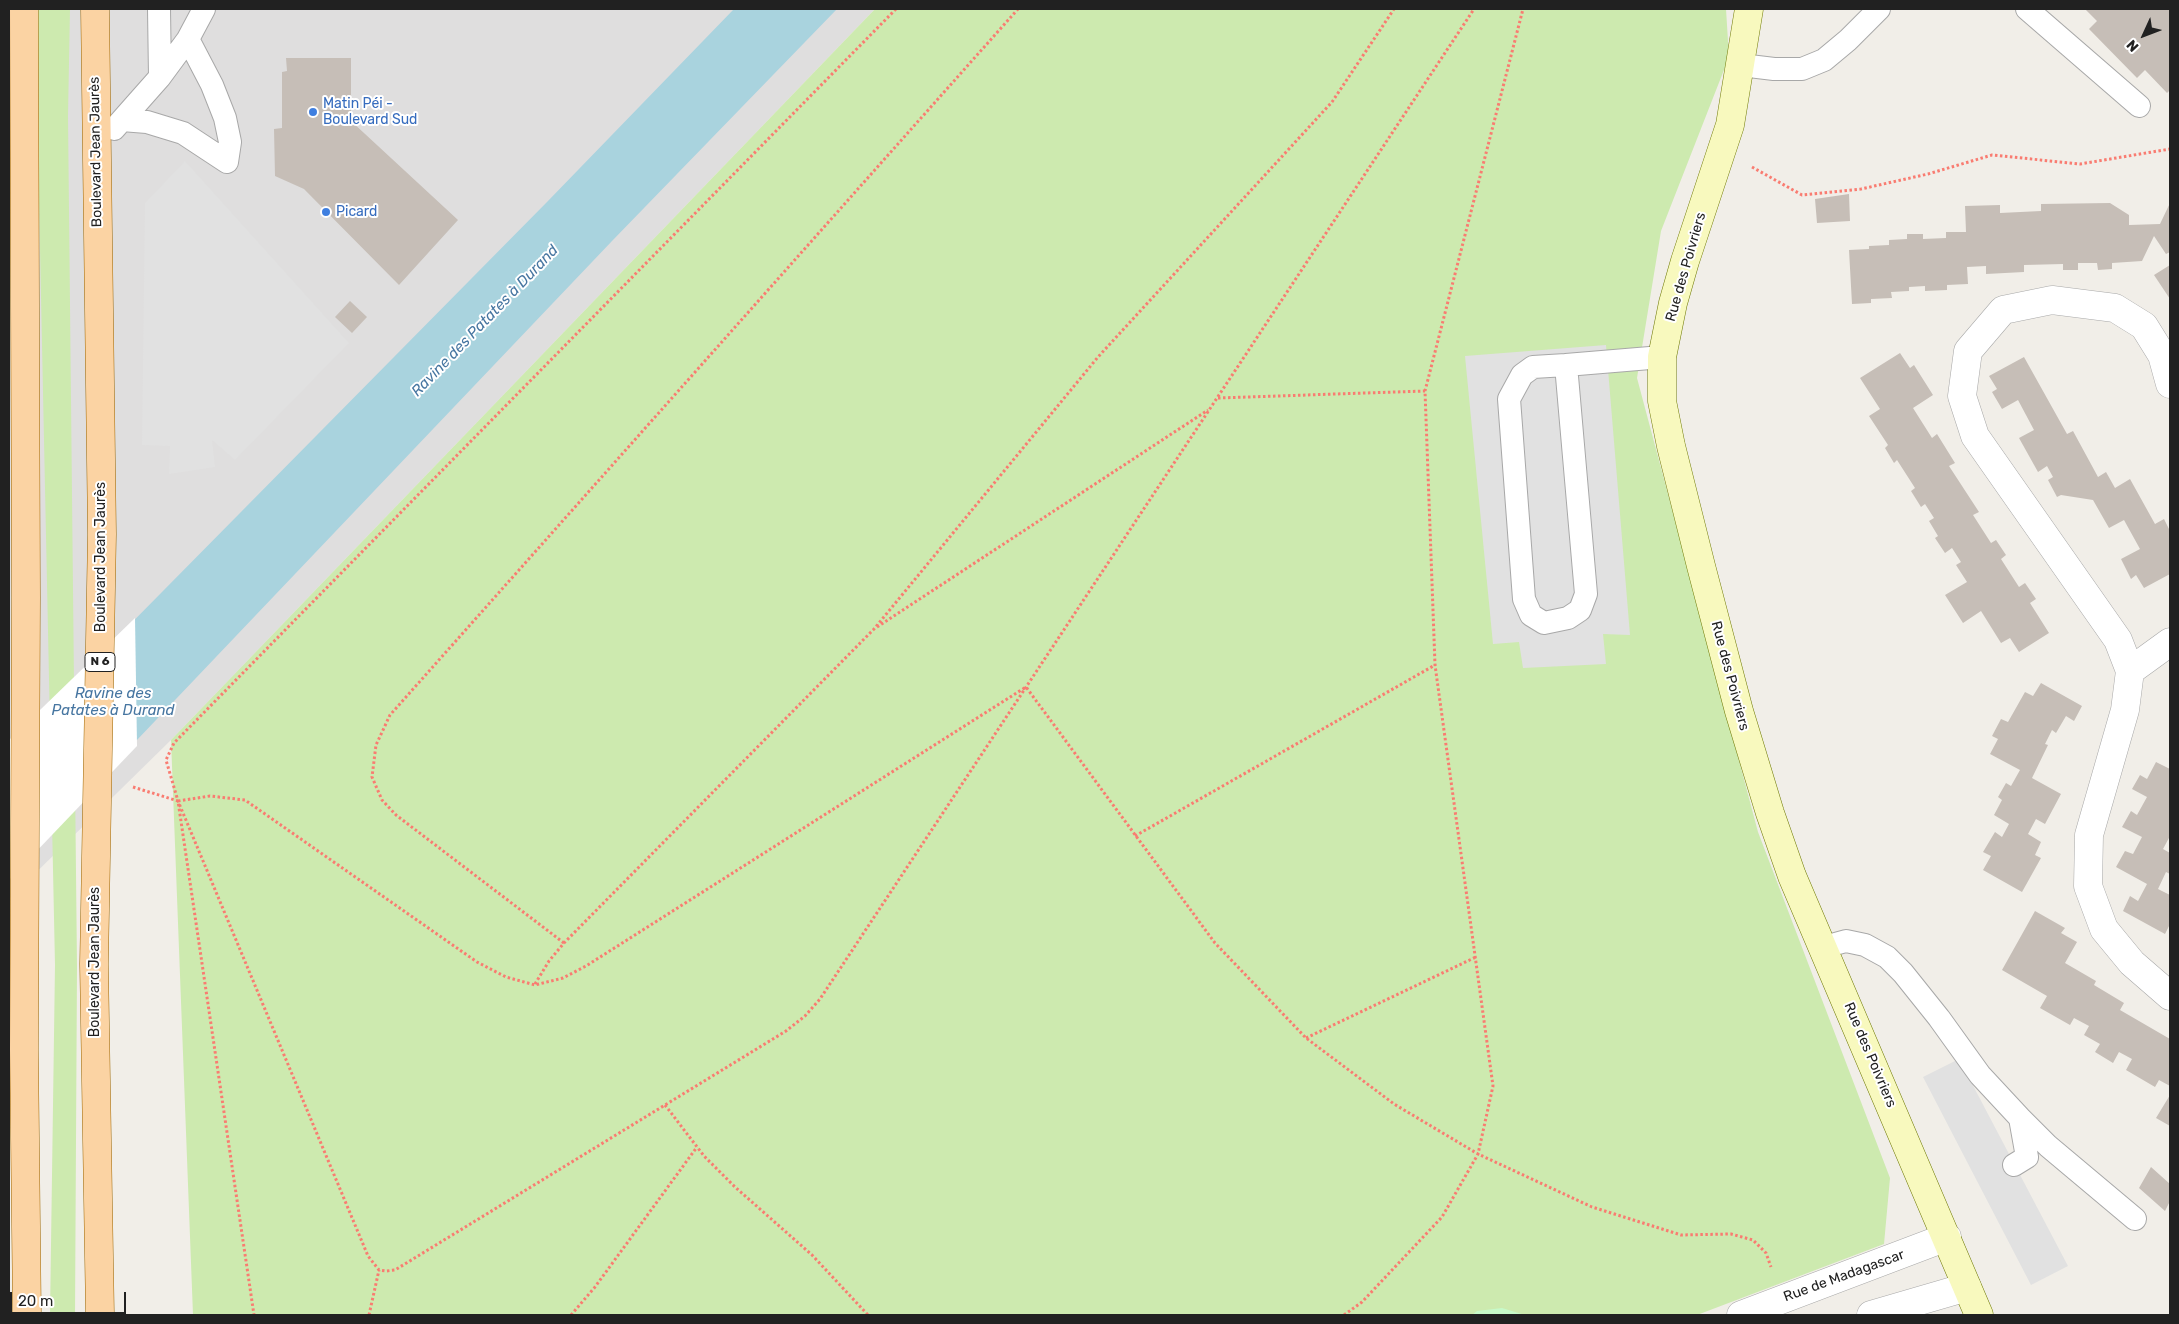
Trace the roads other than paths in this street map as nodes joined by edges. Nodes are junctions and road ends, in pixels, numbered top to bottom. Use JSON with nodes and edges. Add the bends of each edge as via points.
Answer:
{"nodes":[{"id":1,"x":24,"y":9,"type":"edge"},
{"id":2,"x":95,"y":9,"type":"edge"},
{"id":3,"x":159,"y":9,"type":"edge"},
{"id":4,"x":204,"y":9,"type":"edge"},
{"id":5,"x":1750,"y":9,"type":"edge"},
{"id":6,"x":1878,"y":9,"type":"edge"},
{"id":7,"x":2027,"y":9,"type":"edge"},
{"id":8,"x":188,"y":40,"type":"junction"},
{"id":9,"x":1741,"y":65,"type":"junction"},
{"id":10,"x":160,"y":77,"type":"junction"},
{"id":11,"x":2139,"y":106,"type":"dead end"},
{"id":12,"x":122,"y":120,"type":"junction"},
{"id":13,"x":96,"y":150,"type":"junction"},
{"id":14,"x":1662,"y":357,"type":"junction"},
{"id":15,"x":1566,"y":364,"type":"junction"},
{"id":16,"x":2170,"y":384,"type":"edge"},
{"id":17,"x":2170,"y":642,"type":"edge"},
{"id":18,"x":2130,"y":670,"type":"junction"},
{"id":19,"x":1824,"y":947,"type":"junction"},
{"id":20,"x":2170,"y":996,"type":"edge"},
{"id":21,"x":2020,"y":1118,"type":"junction"},
{"id":22,"x":2014,"y":1165,"type":"dead end"},
{"id":23,"x":2135,"y":1219,"type":"dead end"},
{"id":24,"x":1947,"y":1237,"type":"junction"},
{"id":25,"x":1967,"y":1287,"type":"junction"},
{"id":26,"x":27,"y":1315,"type":"edge"},
{"id":27,"x":100,"y":1315,"type":"edge"},
{"id":28,"x":1741,"y":1315,"type":"edge"},
{"id":29,"x":1871,"y":1315,"type":"edge"},
{"id":30,"x":1979,"y":1315,"type":"edge"}],
"edges":[{"from":1,"to":26,"type":"main road"},
{"from":2,"to":13,"type":"main road","name":"Boulevard Jean Jaurès","number":"N 6"},
{"from":3,"to":10,"type":"lane"},
{"from":4,"to":8,"type":"lane"},
{"from":5,"to":9,"type":"street","name":"Rue des Poivriers"},
{"from":6,"to":9,"type":"lane","via":[[1848,40],[1817,63],[1802,69]]},
{"from":7,"to":11,"type":"lane"},
{"from":8,"to":10,"type":"lane"},
{"from":8,"to":12,"type":"lane","via":[[225,118],[230,142],[227,162],[183,133],[146,122]]},
{"from":9,"to":14,"type":"street","name":"Rue des Poivriers","via":[[1730,126],[1685,261]]},
{"from":10,"to":12,"type":"lane"},
{"from":12,"to":13,"type":"lane"},
{"from":13,"to":27,"type":"main road","name":"Boulevard Jean Jaurès","number":"N 6","via":[[102,534],[94,964]]},
{"from":14,"to":15,"type":"lane"},
{"from":14,"to":19,"type":"street","name":"Rue des Poivriers","via":[[1662,401],[1671,446],[1739,711],[1792,876]]},
{"from":15,"to":15,"type":"lane","via":[[1533,367],[1522,374],[1509,399],[1524,599],[1531,615],[1544,623],[1568,618],[1580,610],[1586,594]]},
{"from":16,"to":18,"type":"street","via":[[2162,355],[2144,326],[2115,308],[2052,300],[2003,310],[1968,351],[1962,396],[1975,436],[2118,640]]},
{"from":17,"to":18,"type":"street"},
{"from":18,"to":20,"type":"street","via":[[2125,710],[2089,835],[2088,886],[2104,929],[2132,963]]},
{"from":19,"to":21,"type":"lane","via":[[1846,940],[1865,945],[1887,958],[1939,1018],[1980,1076]]},
{"from":19,"to":24,"type":"street","name":"Rue des Poivriers"},
{"from":21,"to":22,"type":"lane","via":[[2028,1157]]},
{"from":21,"to":23,"type":"lane","via":[[2048,1146]]},
{"from":24,"to":25,"type":"street","name":"Rue des Poivriers"},
{"from":24,"to":28,"type":"street","name":"Rue de Madagascar"},
{"from":25,"to":29,"type":"street"},
{"from":25,"to":30,"type":"street","name":"Rue des Poivriers"}]}
